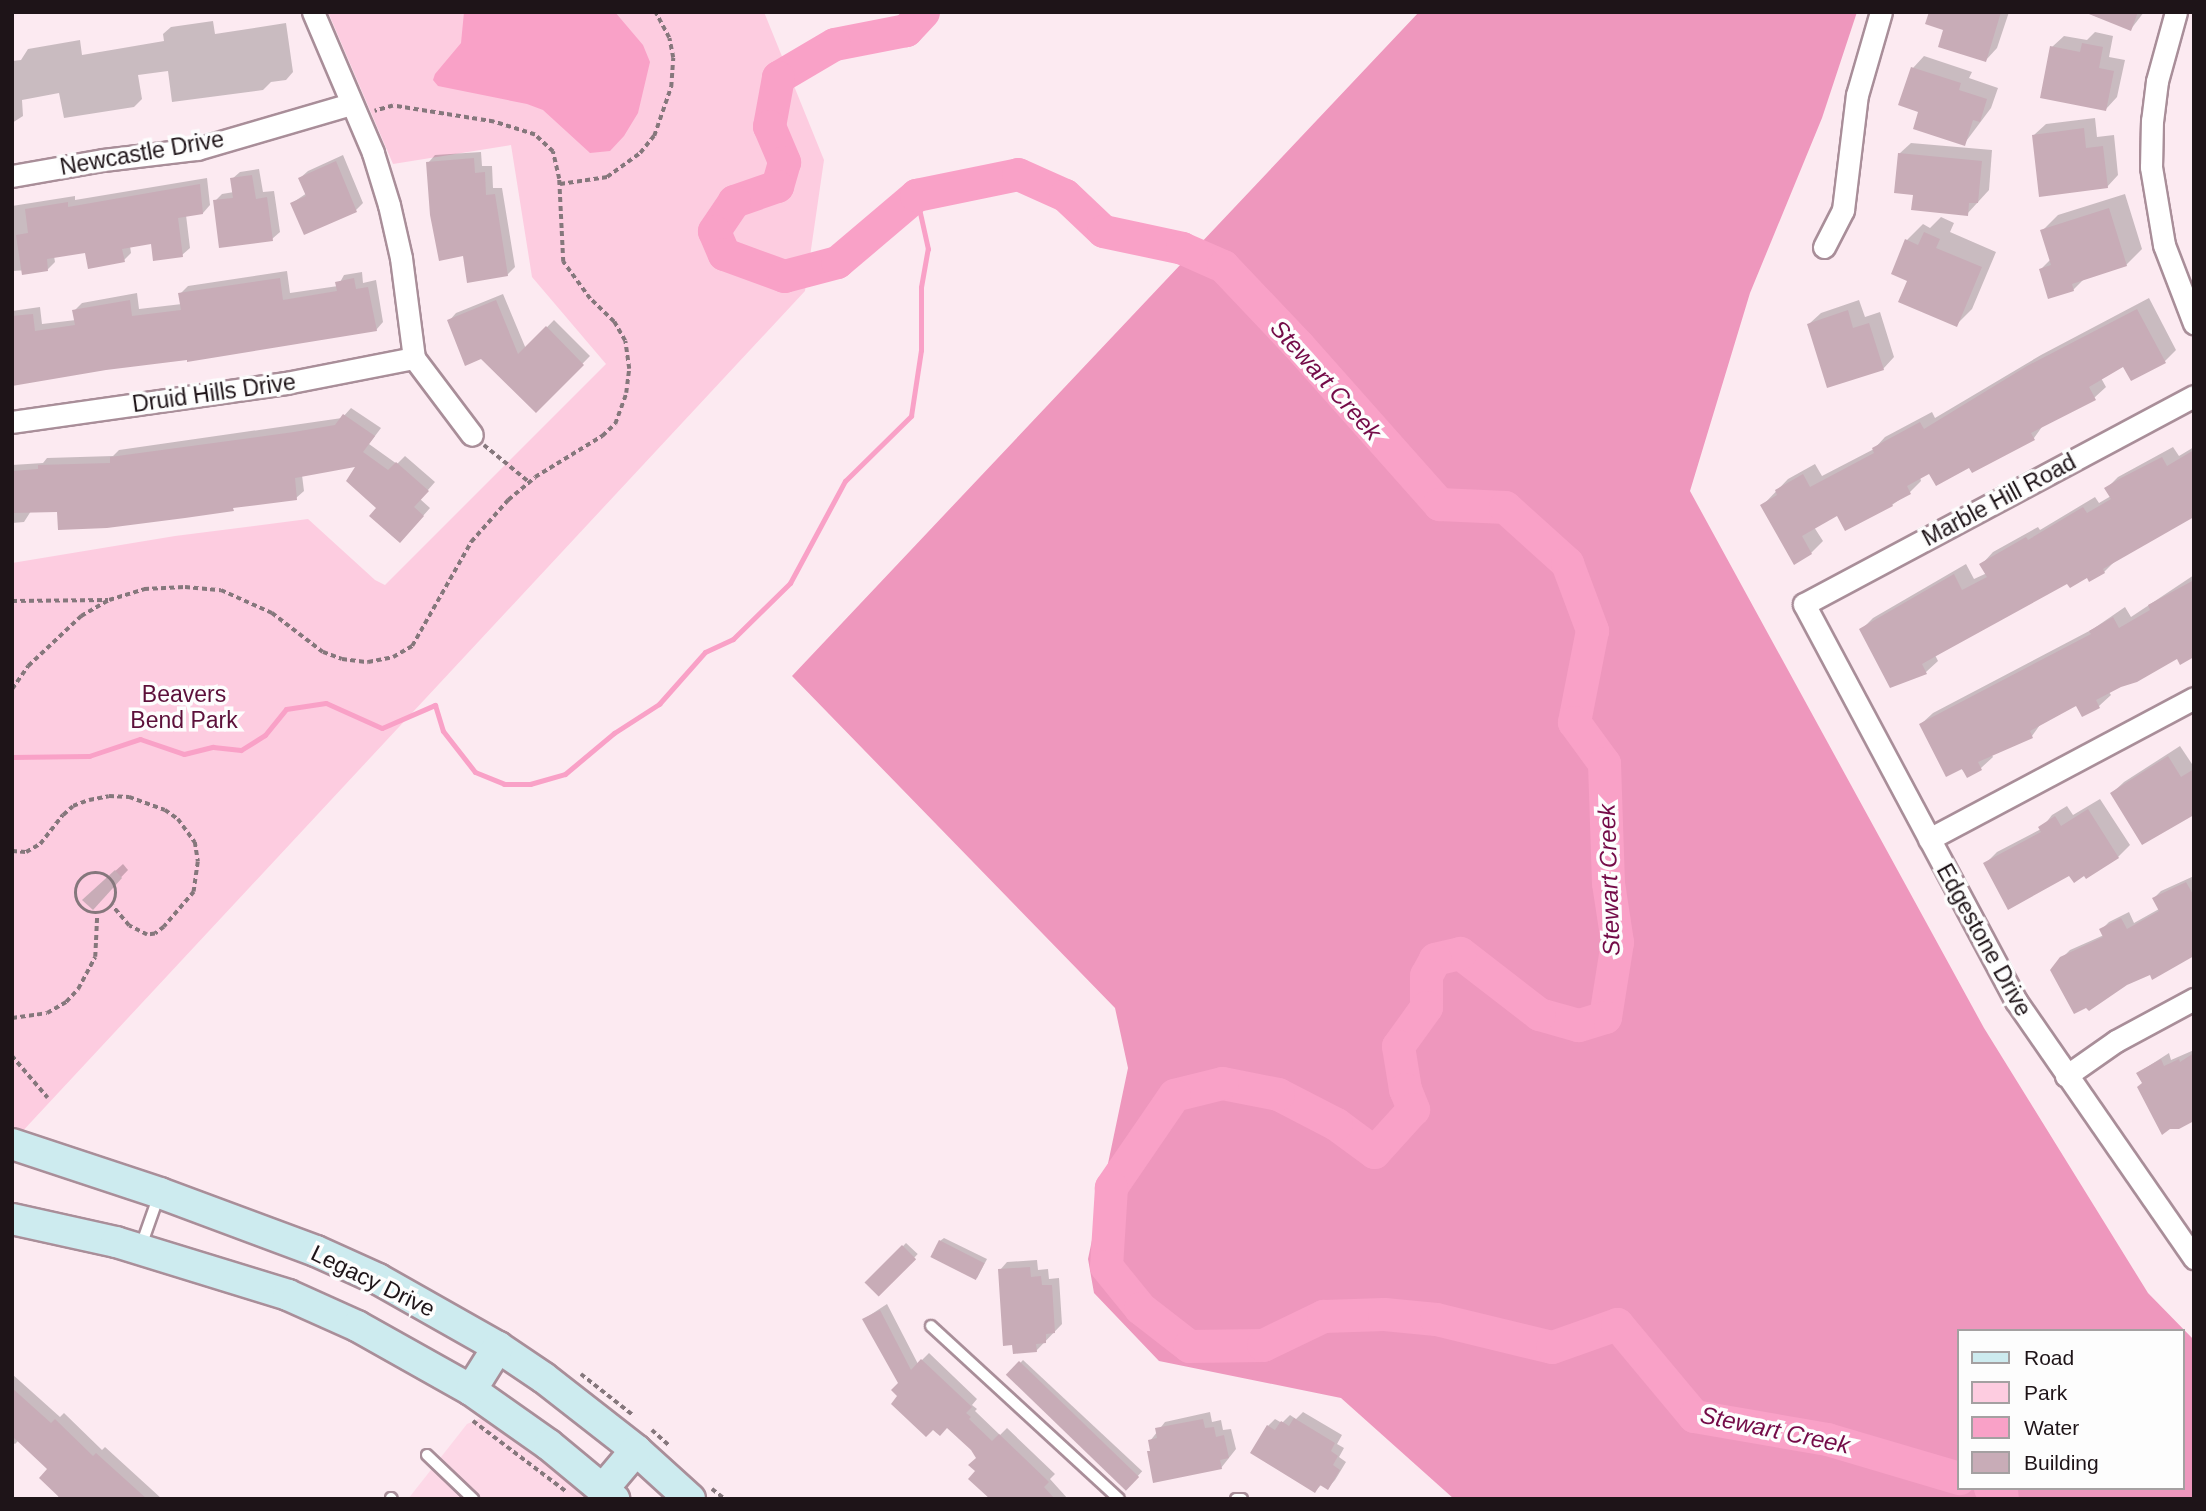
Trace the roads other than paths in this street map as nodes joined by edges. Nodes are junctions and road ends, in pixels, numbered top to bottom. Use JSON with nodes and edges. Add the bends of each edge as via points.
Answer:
{"nodes":[{"id":1,"x":313,"y":12,"type":"edge"},
{"id":2,"x":1881,"y":12,"type":"edge"},
{"id":3,"x":2176,"y":12,"type":"edge"},
{"id":4,"x":354,"y":110,"type":"junction"},
{"id":5,"x":12,"y":176,"type":"edge"},
{"id":6,"x":1824,"y":247,"type":"dead end"},
{"id":7,"x":2194,"y":323,"type":"edge"},
{"id":8,"x":414,"y":358,"type":"junction"},
{"id":9,"x":2194,"y":396,"type":"edge"},
{"id":10,"x":12,"y":422,"type":"edge"},
{"id":11,"x":472,"y":435,"type":"road end"},
{"id":12,"x":1804,"y":604,"type":"joint"},
{"id":13,"x":2194,"y":698,"type":"edge"},
{"id":14,"x":1929,"y":839,"type":"junction"},
{"id":15,"x":2194,"y":999,"type":"edge"},
{"id":16,"x":2066,"y":1076,"type":"junction"},
{"id":17,"x":12,"y":1144,"type":"edge"},
{"id":18,"x":160,"y":1193,"type":"junction"},
{"id":19,"x":12,"y":1219,"type":"edge"},
{"id":20,"x":139,"y":1251,"type":"junction"},
{"id":21,"x":2194,"y":1258,"type":"edge"},
{"id":22,"x":931,"y":1326,"type":"dead end"},
{"id":23,"x":498,"y":1347,"type":"junction"},
{"id":24,"x":472,"y":1404,"type":"junction"},
{"id":25,"x":636,"y":1450,"type":"junction"},
{"id":26,"x":428,"y":1455,"type":"dead end"},
{"id":27,"x":609,"y":1494,"type":"edge"},
{"id":28,"x":473,"y":1499,"type":"edge"},
{"id":29,"x":690,"y":1499,"type":"edge"},
{"id":30,"x":1119,"y":1499,"type":"edge"},
{"id":31,"x":1236,"y":1499,"type":"edge"},
{"id":32,"x":1242,"y":1499,"type":"edge"}],
"edges":[{"from":1,"to":4,"type":"street"},
{"from":2,"to":6,"type":"street","via":[[1857,94],[1843,210]]},
{"from":3,"to":7,"type":"street","via":[[2157,81],[2151,167],[2164,245]]},
{"from":4,"to":5,"type":"street","name":"Newcastle Drive","via":[[197,149]]},
{"from":4,"to":8,"type":"street","via":[[389,205]]},
{"from":8,"to":10,"type":"street","name":"Druid Hills Drive","via":[[286,383]]},
{"from":8,"to":11,"type":"street"},
{"from":9,"to":12,"type":"street","name":"Marble Hill Road"},
{"from":12,"to":14,"type":"street","name":"Edgestone Drive"},
{"from":13,"to":14,"type":"street"},
{"from":14,"to":16,"type":"street","name":"Edgestone Drive","via":[[2016,1001]]},
{"from":15,"to":16,"type":"street","via":[[2121,1038]]},
{"from":16,"to":21,"type":"street","name":"Edgestone Drive"},
{"from":17,"to":18,"type":"main road","name":"Legacy Drive"},
{"from":18,"to":20,"type":"lane"},
{"from":18,"to":23,"type":"main road","name":"Legacy Drive","via":[[378,1279]]},
{"from":19,"to":20,"type":"main road","name":"Legacy Drive"},
{"from":20,"to":24,"type":"main road","name":"Legacy Drive","via":[[288,1295],[357,1326]]},
{"from":22,"to":30,"type":"lane"},
{"from":23,"to":24,"type":"main road"},
{"from":23,"to":25,"type":"main road","name":"Legacy Drive"},
{"from":24,"to":27,"type":"main road","name":"Legacy Drive","via":[[549,1445]]},
{"from":25,"to":27,"type":"main road"},
{"from":25,"to":29,"type":"main road","name":"Legacy Drive"},
{"from":26,"to":28,"type":"lane"},
{"from":31,"to":32,"type":"lane"}]}
